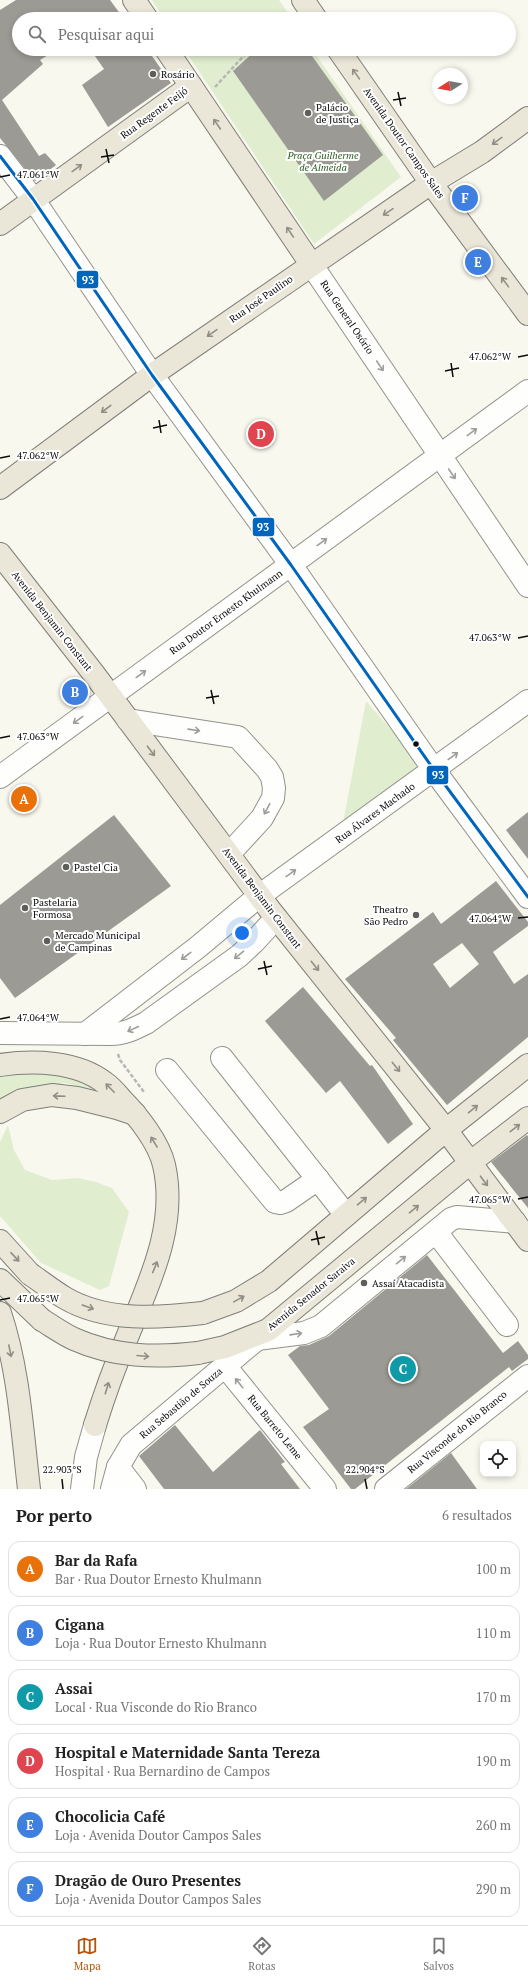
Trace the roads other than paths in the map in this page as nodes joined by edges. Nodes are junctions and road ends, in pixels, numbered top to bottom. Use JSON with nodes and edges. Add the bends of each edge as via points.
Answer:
{"nodes":[{"id":1,"x":134,"y":0,"type":"edge"},
{"id":2,"x":142,"y":12,"type":"edge"},
{"id":3,"x":171,"y":56,"type":"edge"},
{"id":4,"x":343,"y":56,"type":"edge"},
{"id":5,"x":196,"y":93,"type":"junction"},
{"id":6,"x":528,"y":118,"type":"edge"},
{"id":7,"x":0,"y":156,"type":"edge"},
{"id":8,"x":431,"y":182,"type":"junction"},
{"id":9,"x":33,"y":199,"type":"junction"},
{"id":10,"x":0,"y":224,"type":"edge"},
{"id":11,"x":312,"y":264,"type":"junction"},
{"id":12,"x":528,"y":314,"type":"edge"},
{"id":13,"x":152,"y":375,"type":"junction"},
{"id":14,"x":528,"y":391,"type":"edge"},
{"id":15,"x":440,"y":455,"type":"junction"},
{"id":16,"x":0,"y":488,"type":"edge"},
{"id":17,"x":0,"y":554,"type":"edge"},
{"id":18,"x":291,"y":565,"type":"junction"},
{"id":19,"x":528,"y":586,"type":"edge"},
{"id":20,"x":110,"y":696,"type":"junction"},
{"id":21,"x":528,"y":701,"type":"edge"},
{"id":22,"x":128,"y":720,"type":"junction"},
{"id":23,"x":434,"y":770,"type":"junction"},
{"id":24,"x":0,"y":776,"type":"edge"},
{"id":25,"x":229,"y":854,"type":"junction"},
{"id":26,"x":259,"y":896,"type":"junction"},
{"id":27,"x":528,"y":897,"type":"edge"},
{"id":28,"x":276,"y":918,"type":"junction"},
{"id":29,"x":0,"y":1033,"type":"edge"},
{"id":30,"x":85,"y":1034,"type":"junction"},
{"id":31,"x":222,"y":1058,"type":"dead end"},
{"id":32,"x":0,"y":1064,"type":"edge"},
{"id":33,"x":528,"y":1065,"type":"edge"},
{"id":34,"x":167,"y":1070,"type":"dead end"},
{"id":35,"x":0,"y":1112,"type":"edge"},
{"id":36,"x":138,"y":1116,"type":"junction"},
{"id":37,"x":528,"y":1118,"type":"edge"},
{"id":38,"x":446,"y":1130,"type":"junction"},
{"id":39,"x":471,"y":1162,"type":"junction"},
{"id":40,"x":318,"y":1179,"type":"junction"},
{"id":41,"x":346,"y":1215,"type":"junction"},
{"id":42,"x":515,"y":1222,"type":"junction"},
{"id":43,"x":436,"y":1232,"type":"junction"},
{"id":44,"x":528,"y":1240,"type":"edge"},
{"id":45,"x":0,"y":1241,"type":"edge"},
{"id":46,"x":0,"y":1280,"type":"edge"},
{"id":47,"x":0,"y":1313,"type":"edge"},
{"id":48,"x":507,"y":1325,"type":"dead end"},
{"id":49,"x":262,"y":1334,"type":"junction"},
{"id":50,"x":225,"y":1366,"type":"junction"},
{"id":51,"x":528,"y":1376,"type":"edge"},
{"id":52,"x":95,"y":1425,"type":"joint"},
{"id":53,"x":118,"y":1467,"type":"junction"},
{"id":54,"x":29,"y":1489,"type":"edge"},
{"id":55,"x":82,"y":1489,"type":"edge"},
{"id":56,"x":112,"y":1489,"type":"edge"},
{"id":57,"x":135,"y":1489,"type":"edge"},
{"id":58,"x":325,"y":1489,"type":"edge"},
{"id":59,"x":386,"y":1489,"type":"edge"}],
"edges":[{"from":1,"to":2,"type":"main road"},
{"from":3,"to":5,"type":"main road","name":"Rua General Osório"},
{"from":8,"to":4,"type":"main road","name":"Avenida Doutor Campos Sales","one_way":true},
{"from":9,"to":5,"type":"main road","name":"Rua Regente Feijó","one_way":true},
{"from":11,"to":5,"type":"main road","name":"Rua General Osório","one_way":true},
{"from":6,"to":8,"type":"main road","name":"Rua José Paulino","one_way":true,"via":[[482,152]]},
{"from":7,"to":9,"type":"street"},
{"from":8,"to":11,"type":"main road","name":"Rua José Paulino","one_way":true},
{"from":12,"to":8,"type":"main road","name":"Avenida Doutor Campos Sales","one_way":true},
{"from":9,"to":10,"type":"main road","name":"Rua Regente Feijó"},
{"from":9,"to":13,"type":"street"},
{"from":11,"to":13,"type":"main road","name":"Rua José Paulino","one_way":true},
{"from":11,"to":15,"type":"street","name":"Rua General Osório","one_way":true},
{"from":13,"to":16,"type":"main road","name":"Rua José Paulino","one_way":true},
{"from":13,"to":18,"type":"street"},
{"from":15,"to":14,"type":"street","name":"Rua Doutor Ernesto Khulmann","one_way":true},
{"from":18,"to":15,"type":"street","name":"Rua Doutor Ernesto Khulmann","one_way":true},
{"from":15,"to":19,"type":"street","name":"Rua General Osório","one_way":true},
{"from":17,"to":20,"type":"main road","name":"Avenida Benjamin Constant"},
{"from":20,"to":18,"type":"street","name":"Rua Doutor Ernesto Khulmann","one_way":true},
{"from":18,"to":23,"type":"street"},
{"from":20,"to":22,"type":"main road","name":"Avenida Benjamin Constant"},
{"from":20,"to":24,"type":"street","name":"Rua Doutor Ernesto Khulmann","one_way":true},
{"from":23,"to":21,"type":"street","name":"Rua Álvares Machado","one_way":true},
{"from":22,"to":25,"type":"main road","name":"Avenida Benjamin Constant","one_way":true},
{"from":22,"to":25,"type":"street","one_way":true,"via":[[238,737],[267,769],[272,777],[273,798],[262,818]]},
{"from":26,"to":23,"type":"street","name":"Rua Álvares Machado","one_way":true},
{"from":23,"to":27,"type":"street"},
{"from":25,"to":26,"type":"main road","name":"Avenida Benjamin Constant"},
{"from":26,"to":28,"type":"main road","name":"Avenida Benjamin Constant"},
{"from":26,"to":30,"type":"street","name":"Rua Álvares Machado","one_way":true,"via":[[198,947]]},
{"from":28,"to":30,"type":"street","one_way":true,"via":[[239,956],[146,1023],[122,1034]]},
{"from":28,"to":38,"type":"main road","name":"Avenida Benjamin Constant","one_way":true},
{"from":29,"to":30,"type":"street"},
{"from":31,"to":40,"type":"street"},
{"from":36,"to":32,"type":"main road","one_way":true,"via":[[105,1082],[87,1072],[68,1066],[48,1064]]},
{"from":38,"to":33,"type":"main road","one_way":true},
{"from":34,"to":40,"type":"street","via":[[275,1202],[286,1201]]},
{"from":36,"to":35,"type":"main road","one_way":true,"via":[[117,1108],[58,1095],[22,1100]]},
{"from":52,"to":36,"type":"main road","one_way":true,"via":[[109,1381],[158,1259],[167,1218],[168,1185],[164,1164]]},
{"from":39,"to":37,"type":"main road","name":"Avenida Senador Saraiva","one_way":true},
{"from":38,"to":39,"type":"main road","name":"Avenida Benjamin Constant"},
{"from":41,"to":38,"type":"main road","one_way":true},
{"from":39,"to":42,"type":"main road","name":"Avenida Benjamin Constant","one_way":true},
{"from":49,"to":39,"type":"main road","name":"Avenida Senador Saraiva","one_way":true},
{"from":40,"to":41,"type":"street"},
{"from":45,"to":41,"type":"main road","one_way":true,"bridge":true,"via":[[30,1274],[66,1299],[115,1314],[162,1318],[203,1313],[236,1301],[269,1281]]},
{"from":42,"to":43,"type":"street","via":[[461,1216],[451,1219]]},
{"from":42,"to":44,"type":"main road","name":"Avenida Benjamin Constant"},
{"from":43,"to":48,"type":"street"},
{"from":49,"to":43,"type":"street","one_way":true,"via":[[304,1332],[321,1326]]},
{"from":46,"to":49,"type":"main road","name":"Avenida Senador Saraiva","one_way":true,"bridge":true,"via":[[42,1320],[73,1339],[103,1350],[166,1357],[225,1347]]},
{"from":47,"to":54,"type":"main road","one_way":true,"via":[[8,1336],[18,1388]]},
{"from":49,"to":50,"type":"street","name":"Rua Sebastião de Souza"},
{"from":50,"to":53,"type":"street","name":"Rua Sebastião de Souza","via":[[131,1445]]},
{"from":58,"to":50,"type":"street","name":"Rua Barreto Leme","one_way":true},
{"from":51,"to":59,"type":"street","name":"Rua Visconde do Rio Branco"},
{"from":52,"to":55,"type":"street","via":[[86,1457]]},
{"from":53,"to":56,"type":"street","name":"Rua Sebastião de Souza"},
{"from":53,"to":57,"type":"street"}]}
